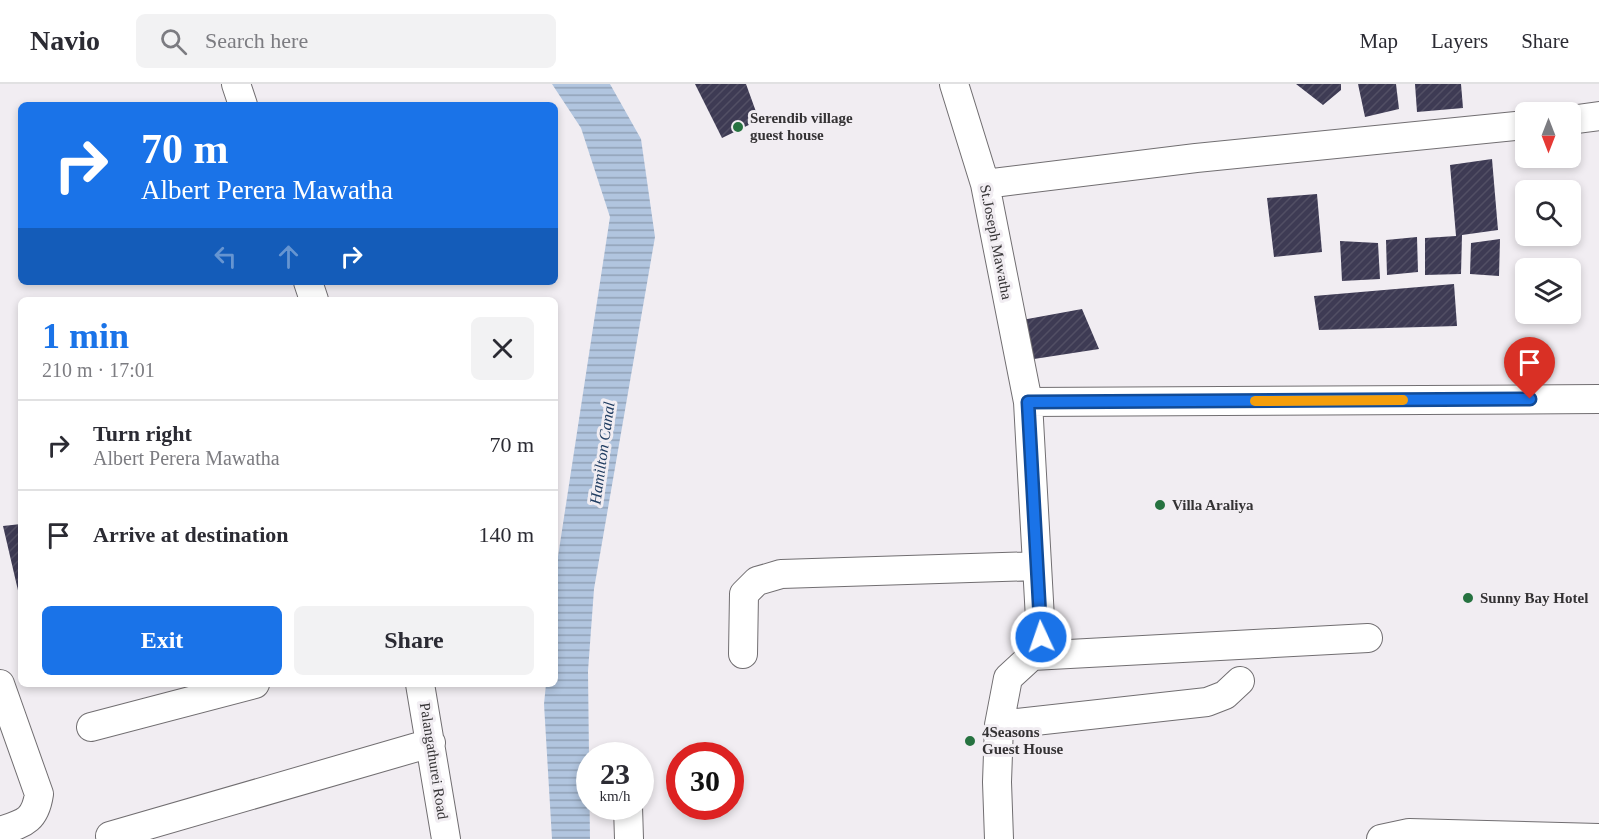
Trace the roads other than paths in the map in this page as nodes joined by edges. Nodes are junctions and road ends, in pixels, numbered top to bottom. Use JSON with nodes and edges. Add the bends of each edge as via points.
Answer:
{"nodes":[{"id":1,"x":236,"y":84,"type":"edge"},
{"id":2,"x":954,"y":84,"type":"edge"},
{"id":3,"x":242,"y":102,"type":"edge"},
{"id":4,"x":1599,"y":116,"type":"edge"},
{"id":5,"x":1581,"y":118,"type":"edge"},
{"id":6,"x":1515,"y":126,"type":"edge"},
{"id":7,"x":985,"y":184,"type":"junction"},
{"id":8,"x":1599,"y":399,"type":"edge"},
{"id":9,"x":1028,"y":402,"type":"junction"},
{"id":10,"x":1037,"y":566,"type":"junction"},
{"id":11,"x":1368,"y":638,"type":"dead end"},
{"id":12,"x":743,"y":654,"type":"dead end"},
{"id":13,"x":1032,"y":656,"type":"junction"},
{"id":14,"x":1240,"y":681,"type":"dead end"},
{"id":15,"x":0,"y":684,"type":"edge"},
{"id":16,"x":244,"y":687,"type":"edge"},
{"id":17,"x":421,"y":687,"type":"edge"},
{"id":18,"x":999,"y":725,"type":"junction"},
{"id":19,"x":91,"y":727,"type":"dead end"},
{"id":20,"x":431,"y":743,"type":"junction"},
{"id":21,"x":628,"y":820,"type":"edge"},
{"id":22,"x":0,"y":831,"type":"edge"},
{"id":23,"x":110,"y":836,"type":"dead end"},
{"id":24,"x":1599,"y":838,"type":"edge"},
{"id":25,"x":446,"y":839,"type":"edge"},
{"id":26,"x":629,"y":839,"type":"edge"},
{"id":27,"x":999,"y":839,"type":"edge"},
{"id":28,"x":1381,"y":839,"type":"edge"}],
"edges":[{"from":1,"to":3,"type":"street"},
{"from":2,"to":7,"type":"street","name":"St.Joseph Mawatha"},
{"from":4,"to":5,"type":"street"},
{"from":6,"to":7,"type":"street"},
{"from":7,"to":9,"type":"street","name":"St.Joseph Mawatha"},
{"from":8,"to":9,"type":"street"},
{"from":9,"to":10,"type":"street","name":"St.Joseph Mawatha"},
{"from":10,"to":12,"type":"street","via":[[781,574],[757,581],[744,594]]},
{"from":10,"to":13,"type":"street","name":"St.Joseph Mawatha","via":[[1041,637]]},
{"from":11,"to":13,"type":"street"},
{"from":13,"to":18,"type":"street","via":[[1008,678]]},
{"from":14,"to":18,"type":"street","via":[[1225,695],[1207,702]]},
{"from":15,"to":22,"type":"street","via":[[39,794],[37,810],[26,822]]},
{"from":16,"to":19,"type":"street"},
{"from":17,"to":20,"type":"street","name":"Palangathurei Road"},
{"from":18,"to":27,"type":"street"},
{"from":20,"to":23,"type":"street"},
{"from":20,"to":25,"type":"street","name":"Palangathurei Road"},
{"from":21,"to":26,"type":"street"},
{"from":24,"to":28,"type":"street","via":[[1409,833]]}]}
